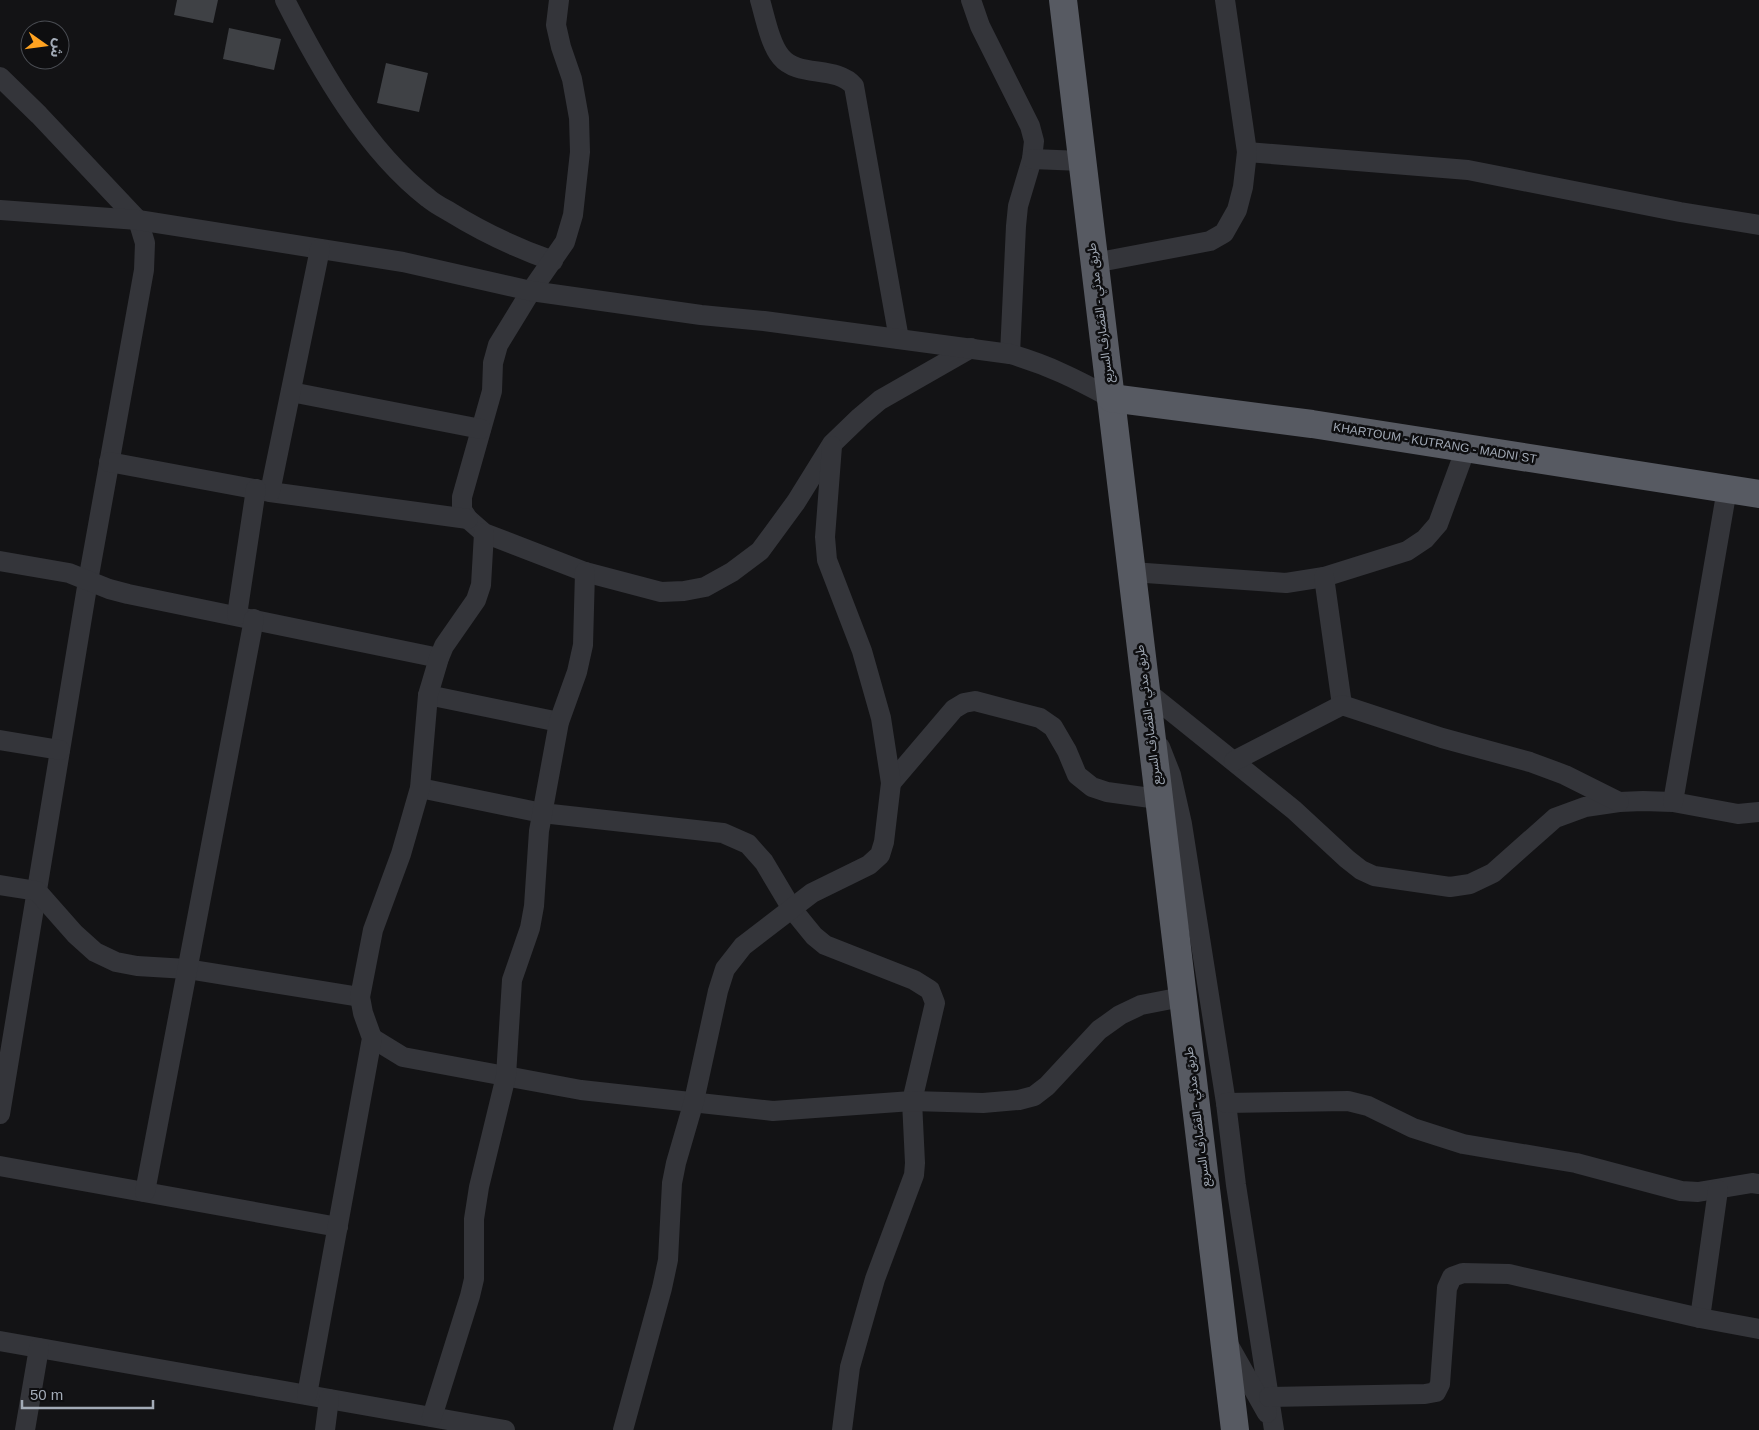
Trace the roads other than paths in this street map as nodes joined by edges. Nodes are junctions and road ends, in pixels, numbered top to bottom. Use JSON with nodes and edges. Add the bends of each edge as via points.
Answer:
{"nodes":[{"id":1,"x":285,"y":0,"type":"edge"},
{"id":2,"x":558,"y":0,"type":"edge"},
{"id":3,"x":760,"y":0,"type":"edge"},
{"id":4,"x":970,"y":0,"type":"edge"},
{"id":5,"x":1063,"y":0,"type":"edge"},
{"id":6,"x":1225,"y":0,"type":"edge"},
{"id":7,"x":0,"y":77,"type":"edge"},
{"id":8,"x":1247,"y":152,"type":"junction"},
{"id":9,"x":1032,"y":159,"type":"junction"},
{"id":10,"x":1082,"y":161,"type":"junction"},
{"id":11,"x":0,"y":210,"type":"edge"},
{"id":12,"x":138,"y":220,"type":"junction"},
{"id":13,"x":1759,"y":225,"type":"edge"},
{"id":14,"x":320,"y":249,"type":"junction"},
{"id":15,"x":553,"y":262,"type":"junction"},
{"id":16,"x":1094,"y":263,"type":"junction"},
{"id":17,"x":530,"y":291,"type":"junction"},
{"id":18,"x":899,"y":339,"type":"junction"},
{"id":19,"x":971,"y":348,"type":"junction"},
{"id":20,"x":1010,"y":354,"type":"junction"},
{"id":21,"x":290,"y":392,"type":"junction"},
{"id":22,"x":1111,"y":398,"type":"junction"},
{"id":23,"x":481,"y":429,"type":"junction"},
{"id":24,"x":832,"y":444,"type":"junction"},
{"id":25,"x":1466,"y":448,"type":"junction"},
{"id":26,"x":109,"y":462,"type":"junction"},
{"id":27,"x":1727,"y":489,"type":"junction"},
{"id":28,"x":263,"y":490,"type":"junction"},
{"id":29,"x":1759,"y":494,"type":"edge"},
{"id":30,"x":468,"y":519,"type":"junction"},
{"id":31,"x":484,"y":532,"type":"junction"},
{"id":32,"x":0,"y":561,"type":"edge"},
{"id":33,"x":585,"y":572,"type":"junction"},
{"id":34,"x":1132,"y":572,"type":"junction"},
{"id":35,"x":1324,"y":577,"type":"junction"},
{"id":36,"x":88,"y":581,"type":"junction"},
{"id":37,"x":245,"y":617,"type":"junction"},
{"id":38,"x":439,"y":658,"type":"junction"},
{"id":39,"x":1146,"y":691,"type":"junction"},
{"id":40,"x":428,"y":695,"type":"junction"},
{"id":41,"x":1342,"y":705,"type":"junction"},
{"id":42,"x":560,"y":722,"type":"junction"},
{"id":43,"x":1149,"y":722,"type":"junction"},
{"id":44,"x":0,"y":740,"type":"edge"},
{"id":45,"x":60,"y":750,"type":"junction"},
{"id":46,"x":1234,"y":761,"type":"junction"},
{"id":47,"x":890,"y":783,"type":"junction"},
{"id":48,"x":420,"y":788,"type":"junction"},
{"id":49,"x":1158,"y":799,"type":"junction"},
{"id":50,"x":1619,"y":802,"type":"junction"},
{"id":51,"x":1673,"y":802,"type":"junction"},
{"id":52,"x":1759,"y":812,"type":"edge"},
{"id":53,"x":542,"y":813,"type":"junction"},
{"id":54,"x":0,"y":885,"type":"edge"},
{"id":55,"x":37,"y":891,"type":"junction"},
{"id":56,"x":792,"y":908,"type":"junction"},
{"id":57,"x":187,"y":969,"type":"junction"},
{"id":58,"x":360,"y":997,"type":"junction"},
{"id":59,"x":1182,"y":997,"type":"junction"},
{"id":60,"x":372,"y":1038,"type":"junction"},
{"id":61,"x":506,"y":1076,"type":"junction"},
{"id":62,"x":694,"y":1101,"type":"junction"},
{"id":63,"x":912,"y":1101,"type":"junction"},
{"id":64,"x":1226,"y":1103,"type":"junction"},
{"id":65,"x":0,"y":1114,"type":"edge"},
{"id":66,"x":0,"y":1166,"type":"edge"},
{"id":67,"x":1759,"y":1184,"type":"edge"},
{"id":68,"x":1718,"y":1190,"type":"junction"},
{"id":69,"x":145,"y":1192,"type":"junction"},
{"id":70,"x":338,"y":1227,"type":"junction"},
{"id":71,"x":1700,"y":1318,"type":"junction"},
{"id":72,"x":1759,"y":1329,"type":"edge"},
{"id":73,"x":1223,"y":1335,"type":"junction"},
{"id":74,"x":0,"y":1341,"type":"edge"},
{"id":75,"x":39,"y":1348,"type":"junction"},
{"id":76,"x":307,"y":1395,"type":"junction"},
{"id":77,"x":1269,"y":1397,"type":"junction"},
{"id":78,"x":329,"y":1399,"type":"junction"},
{"id":79,"x":432,"y":1416,"type":"junction"},
{"id":80,"x":471,"y":1427,"type":"edge"},
{"id":81,"x":1276,"y":1428,"type":"edge"},
{"id":82,"x":25,"y":1430,"type":"edge"},
{"id":83,"x":325,"y":1430,"type":"edge"},
{"id":84,"x":505,"y":1430,"type":"edge"},
{"id":85,"x":623,"y":1430,"type":"edge"},
{"id":86,"x":842,"y":1430,"type":"edge"},
{"id":87,"x":1234,"y":1430,"type":"edge"}],
"edges":[{"from":1,"to":15,"type":"street","via":[[352,116],[387,161],[428,198],[473,226]]},
{"from":2,"to":15,"type":"street","via":[[556,25],[572,80],[579,118],[580,152],[573,215],[565,242]]},
{"from":3,"to":18,"type":"street","via":[[782,58],[790,65],[837,75],[854,86]]},
{"from":4,"to":9,"type":"street","via":[[1030,126],[1034,141]]},
{"from":5,"to":10,"type":"highway","name":"طريق مدني - القضارف السريع"},
{"from":6,"to":8,"type":"street"},
{"from":7,"to":12,"type":"street"},
{"from":8,"to":13,"type":"street","via":[[1468,170]]},
{"from":8,"to":16,"type":"street","via":[[1237,210],[1224,233],[1210,241]]},
{"from":9,"to":10,"type":"street"},
{"from":9,"to":20,"type":"street","via":[[1017,212]]},
{"from":10,"to":16,"type":"highway","name":"طريق مدني - القضارف السريع"},
{"from":11,"to":12,"type":"street"},
{"from":12,"to":14,"type":"street"},
{"from":12,"to":26,"type":"street","via":[[145,243],[144,270]]},
{"from":14,"to":17,"type":"street","via":[[403,262]]},
{"from":14,"to":21,"type":"street"},
{"from":15,"to":17,"type":"street"},
{"from":16,"to":22,"type":"highway","name":"طريق مدني - القضارف السريع"},
{"from":17,"to":18,"type":"street"},
{"from":17,"to":23,"type":"street","via":[[498,344],[493,363],[492,391]]},
{"from":18,"to":19,"type":"street"},
{"from":19,"to":20,"type":"street"},
{"from":19,"to":24,"type":"street","via":[[880,400]]},
{"from":20,"to":22,"type":"street","via":[[1064,373]]},
{"from":21,"to":23,"type":"street"},
{"from":21,"to":28,"type":"street"},
{"from":22,"to":25,"type":"highway","name":"KHARTOUM - KUTRANG - MADNI ST"},
{"from":22,"to":34,"type":"highway","name":"طريق مدني - القضارف السريع"},
{"from":23,"to":30,"type":"street","via":[[462,497],[462,510]]},
{"from":24,"to":33,"type":"street","via":[[796,502],[760,551],[732,572],[704,587],[661,592]]},
{"from":24,"to":47,"type":"street","via":[[825,537],[828,560],[872,685],[881,718]]},
{"from":25,"to":27,"type":"highway","name":"KHARTOUM - KUTRANG - MADNI ST"},
{"from":25,"to":35,"type":"street","via":[[1438,524],[1426,539],[1407,551]]},
{"from":26,"to":28,"type":"street"},
{"from":26,"to":36,"type":"street"},
{"from":27,"to":29,"type":"highway","name":"KHARTOUM - KUTRANG - MADNI ST"},
{"from":27,"to":51,"type":"street"},
{"from":28,"to":30,"type":"street"},
{"from":28,"to":37,"type":"street"},
{"from":30,"to":31,"type":"street"},
{"from":31,"to":33,"type":"street"},
{"from":31,"to":38,"type":"street","via":[[481,585],[476,600]]},
{"from":32,"to":36,"type":"street","via":[[69,573]]},
{"from":33,"to":42,"type":"street","via":[[583,645],[578,672]]},
{"from":34,"to":35,"type":"street","via":[[1286,583]]},
{"from":34,"to":39,"type":"highway","name":"طريق مدني - القضارف السريع"},
{"from":35,"to":41,"type":"street"},
{"from":36,"to":37,"type":"street","via":[[115,590]]},
{"from":36,"to":45,"type":"street"},
{"from":37,"to":38,"type":"street"},
{"from":37,"to":57,"type":"street"},
{"from":38,"to":40,"type":"street"},
{"from":39,"to":43,"type":"highway","name":"طريق مدني - القضارف السريع"},
{"from":39,"to":46,"type":"street"},
{"from":40,"to":42,"type":"street"},
{"from":40,"to":48,"type":"street"},
{"from":41,"to":46,"type":"street"},
{"from":41,"to":50,"type":"street","via":[[1442,738],[1530,762]]},
{"from":42,"to":53,"type":"street"},
{"from":43,"to":49,"type":"highway","name":"طريق مدني - القضارف السريع"},
{"from":43,"to":64,"type":"street","via":[[1171,775],[1182,824]]},
{"from":44,"to":45,"type":"street"},
{"from":45,"to":55,"type":"street"},
{"from":46,"to":50,"type":"street","via":[[1362,870],[1374,876],[1450,887],[1470,884],[1493,873],[1555,818],[1585,807]]},
{"from":47,"to":49,"type":"street","via":[[954,709],[975,701],[1040,718],[1053,727],[1077,775],[1092,787]]},
{"from":47,"to":56,"type":"street","via":[[880,855],[869,866],[812,893]]},
{"from":48,"to":53,"type":"street"},
{"from":48,"to":58,"type":"street","via":[[401,854],[373,930]]},
{"from":49,"to":59,"type":"highway","name":"طريق مدني - القضارف السريع"},
{"from":50,"to":51,"type":"street"},
{"from":51,"to":52,"type":"street","via":[[1738,814]]},
{"from":53,"to":56,"type":"street","via":[[723,833],[748,844],[764,862]]},
{"from":53,"to":61,"type":"street","via":[[534,906],[512,980]]},
{"from":54,"to":55,"type":"street"},
{"from":55,"to":57,"type":"street","via":[[95,952],[116,962]]},
{"from":55,"to":65,"type":"street"},
{"from":56,"to":62,"type":"street","via":[[743,946],[725,969]]},
{"from":56,"to":63,"type":"street","via":[[825,945],[914,980],[930,990],[935,1003]]},
{"from":57,"to":58,"type":"street"},
{"from":57,"to":69,"type":"street"},
{"from":58,"to":60,"type":"street"},
{"from":59,"to":63,"type":"street","via":[[1140,1005],[1120,1015],[1099,1030],[1034,1096],[983,1103]]},
{"from":59,"to":73,"type":"highway","name":"طريق مدني - القضارف السريع"},
{"from":60,"to":61,"type":"street","via":[[403,1057]]},
{"from":60,"to":70,"type":"street"},
{"from":61,"to":62,"type":"street","via":[[581,1090]]},
{"from":61,"to":79,"type":"street","via":[[479,1187],[474,1219],[474,1279]]},
{"from":62,"to":63,"type":"street","via":[[772,1110]]},
{"from":62,"to":85,"type":"street","via":[[672,1183],[668,1260],[662,1288]]},
{"from":63,"to":86,"type":"street","via":[[914,1175],[876,1279],[850,1367]]},
{"from":64,"to":68,"type":"street","via":[[1348,1101],[1368,1106],[1413,1128],[1463,1144],[1576,1163],[1681,1191]]},
{"from":64,"to":77,"type":"street"},
{"from":66,"to":69,"type":"street"},
{"from":67,"to":68,"type":"street"},
{"from":68,"to":71,"type":"street"},
{"from":69,"to":70,"type":"street"},
{"from":70,"to":76,"type":"street"},
{"from":71,"to":72,"type":"street"},
{"from":71,"to":77,"type":"street","via":[[1510,1274],[1462,1273],[1452,1277],[1447,1288],[1440,1384],[1436,1392]]},
{"from":73,"to":81,"type":"street"},
{"from":73,"to":87,"type":"highway","name":"طريق مدني - القضارف السريع"},
{"from":74,"to":75,"type":"street"},
{"from":75,"to":76,"type":"street"},
{"from":75,"to":82,"type":"street"},
{"from":76,"to":78,"type":"street"},
{"from":77,"to":81,"type":"street"},
{"from":78,"to":79,"type":"street"},
{"from":78,"to":83,"type":"street"},
{"from":79,"to":80,"type":"street"},
{"from":80,"to":84,"type":"street"}]}
